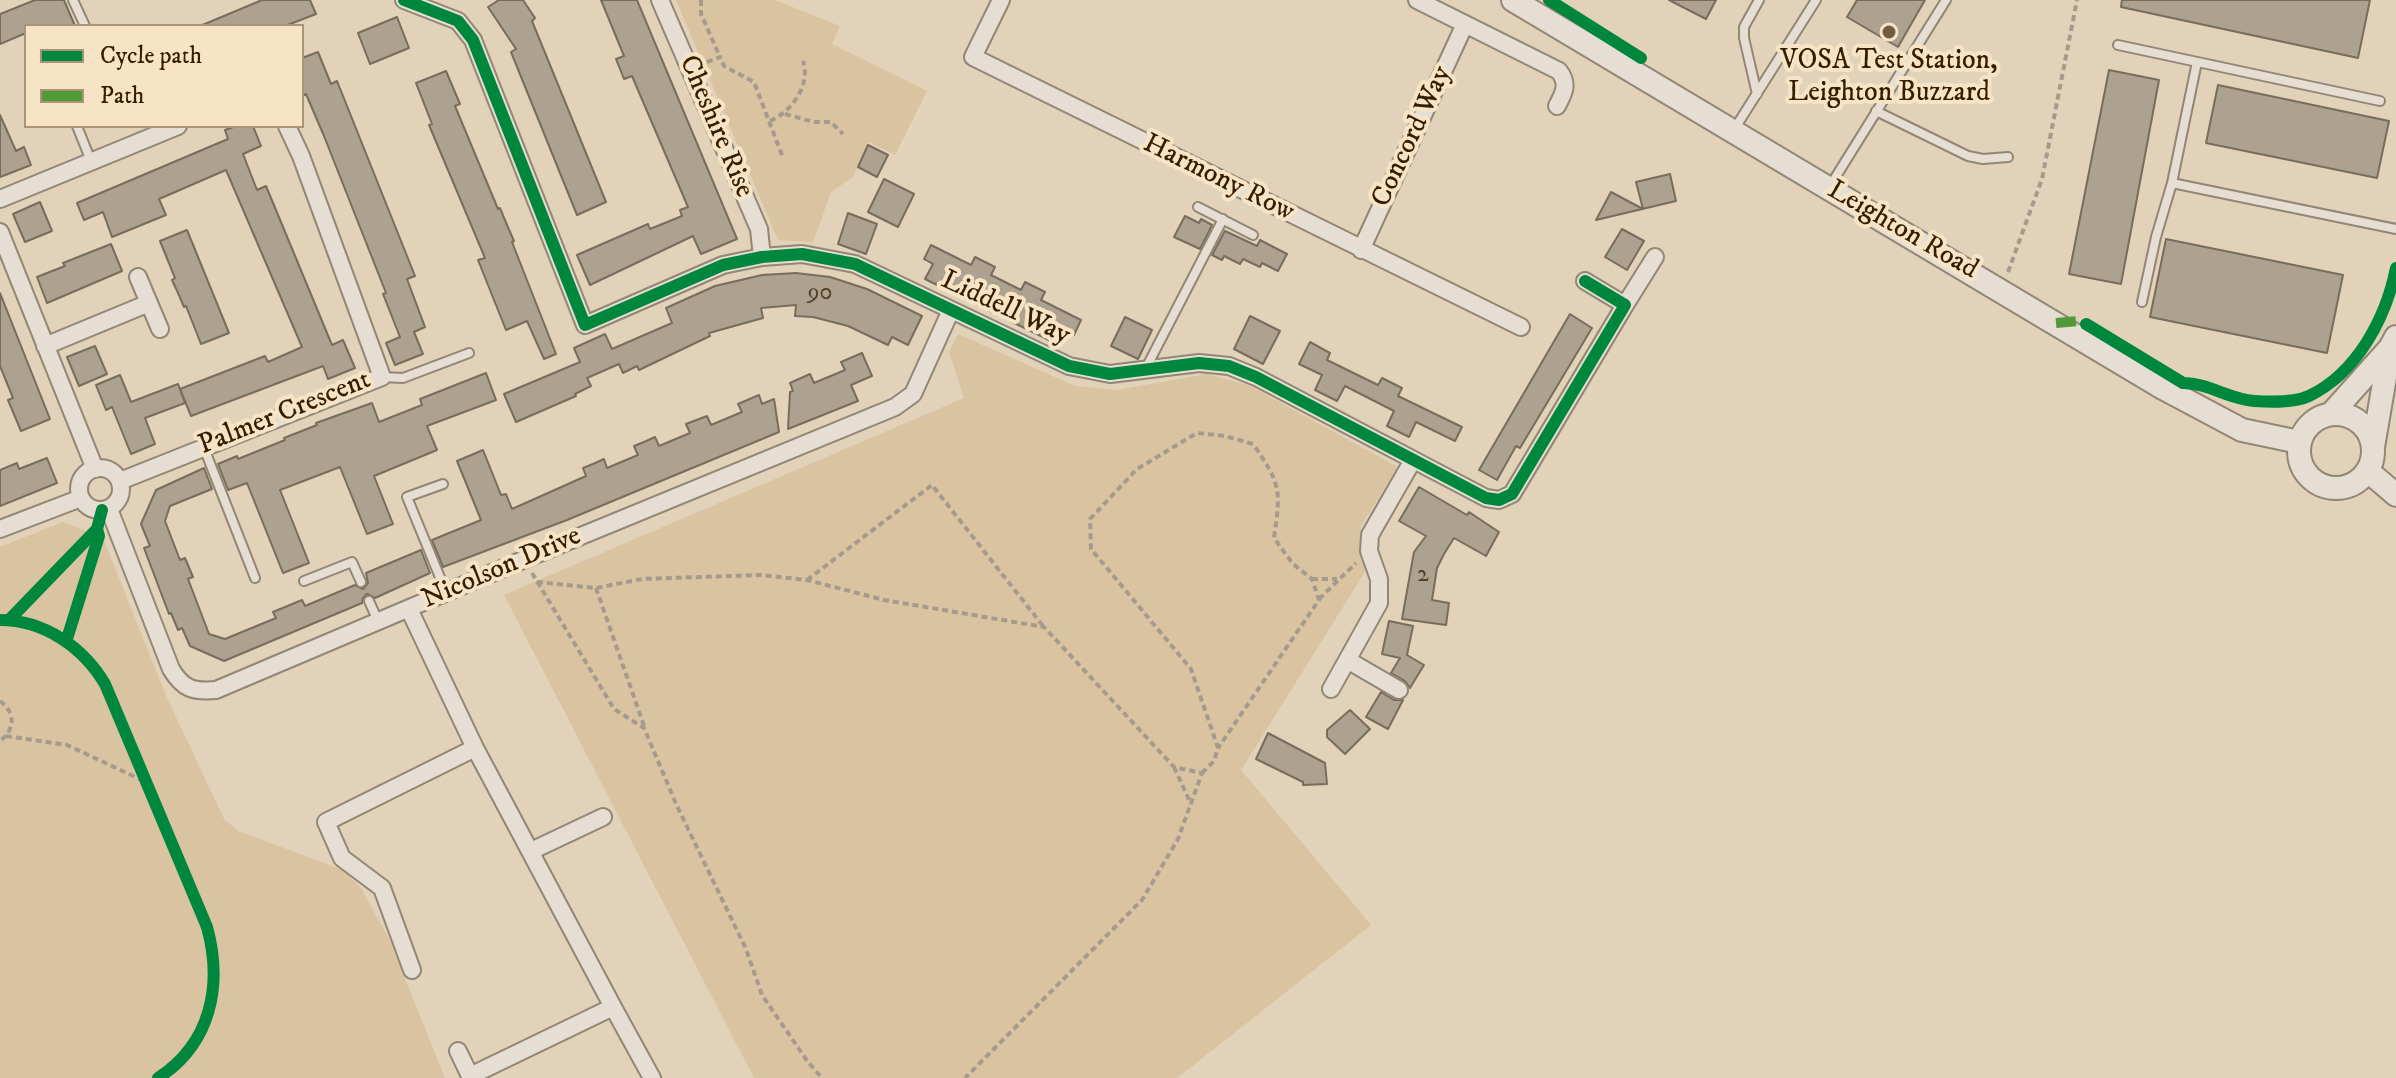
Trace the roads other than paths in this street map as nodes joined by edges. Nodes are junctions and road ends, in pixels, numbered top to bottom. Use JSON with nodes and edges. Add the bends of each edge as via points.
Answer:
{"nodes":[{"id":1,"x":73,"y":0,"type":"edge"},
{"id":2,"x":404,"y":0,"type":"edge"},
{"id":3,"x":660,"y":0,"type":"edge"},
{"id":4,"x":1001,"y":0,"type":"edge"},
{"id":5,"x":1417,"y":0,"type":"edge"},
{"id":6,"x":1513,"y":0,"type":"edge"},
{"id":7,"x":1759,"y":0,"type":"edge"},
{"id":8,"x":1816,"y":0,"type":"edge"},
{"id":9,"x":1946,"y":0,"type":"edge"},
{"id":10,"x":1539,"y":7,"type":"edge"},
{"id":11,"x":84,"y":24,"type":"edge"},
{"id":12,"x":1465,"y":24,"type":"junction"},
{"id":13,"x":2118,"y":45,"type":"dead end"},
{"id":14,"x":2197,"y":62,"type":"junction"},
{"id":15,"x":1757,"y":94,"type":"junction"},
{"id":16,"x":2380,"y":101,"type":"dead end"},
{"id":17,"x":1557,"y":106,"type":"dead end"},
{"id":18,"x":1876,"y":111,"type":"junction"},
{"id":19,"x":78,"y":128,"type":"edge"},
{"id":20,"x":173,"y":128,"type":"edge"},
{"id":21,"x":288,"y":128,"type":"edge"},
{"id":22,"x":1732,"y":132,"type":"junction"},
{"id":23,"x":2008,"y":157,"type":"dead end"},
{"id":24,"x":91,"y":161,"type":"junction"},
{"id":25,"x":2172,"y":183,"type":"junction"},
{"id":26,"x":1829,"y":188,"type":"junction"},
{"id":27,"x":0,"y":199,"type":"edge"},
{"id":28,"x":1198,"y":207,"type":"dead end"},
{"id":29,"x":1223,"y":219,"type":"junction"},
{"id":30,"x":2396,"y":229,"type":"edge"},
{"id":31,"x":0,"y":232,"type":"edge"},
{"id":32,"x":1253,"y":235,"type":"dead end"},
{"id":33,"x":1361,"y":250,"type":"junction"},
{"id":34,"x":762,"y":257,"type":"junction"},
{"id":35,"x":1655,"y":257,"type":"dead end"},
{"id":36,"x":6,"y":262,"type":"edge"},
{"id":37,"x":138,"y":277,"type":"dead end"},
{"id":38,"x":1585,"y":281,"type":"dead end"},
{"id":39,"x":2142,"y":302,"type":"dead end"},
{"id":40,"x":149,"y":303,"type":"junction"},
{"id":41,"x":1625,"y":305,"type":"junction"},
{"id":42,"x":951,"y":310,"type":"junction"},
{"id":43,"x":1521,"y":327,"type":"dead end"},
{"id":44,"x":160,"y":329,"type":"dead end"},
{"id":45,"x":2393,"y":342,"type":"edge"},
{"id":46,"x":45,"y":346,"type":"junction"},
{"id":47,"x":469,"y":353,"type":"dead end"},
{"id":48,"x":1146,"y":370,"type":"junction"},
{"id":49,"x":382,"y":377,"type":"junction"},
{"id":50,"x":2331,"y":414,"type":"junction"},
{"id":51,"x":2299,"y":442,"type":"junction"},
{"id":52,"x":2373,"y":447,"type":"junction"},
{"id":53,"x":204,"y":448,"type":"junction"},
{"id":54,"x":1413,"y":460,"type":"junction"},
{"id":55,"x":95,"y":469,"type":"junction"},
{"id":56,"x":2368,"y":471,"type":"junction"},
{"id":57,"x":120,"y":481,"type":"junction"},
{"id":58,"x":443,"y":484,"type":"dead end"},
{"id":59,"x":2396,"y":495,"type":"edge"},
{"id":60,"x":81,"y":498,"type":"junction"},
{"id":61,"x":109,"y":509,"type":"junction"},
{"id":62,"x":0,"y":529,"type":"edge"},
{"id":63,"x":255,"y":578,"type":"dead end"},
{"id":64,"x":304,"y":581,"type":"dead end"},
{"id":65,"x":361,"y":582,"type":"dead end"},
{"id":66,"x":446,"y":592,"type":"junction"},
{"id":67,"x":369,"y":601,"type":"dead end"},
{"id":68,"x":409,"y":609,"type":"junction"},
{"id":69,"x":378,"y":622,"type":"junction"},
{"id":70,"x":1349,"y":661,"type":"junction"},
{"id":71,"x":1331,"y":689,"type":"dead end"},
{"id":72,"x":1399,"y":690,"type":"dead end"},
{"id":73,"x":475,"y":748,"type":"junction"},
{"id":74,"x":603,"y":817,"type":"dead end"},
{"id":75,"x":531,"y":851,"type":"junction"},
{"id":76,"x":412,"y":970,"type":"dead end"},
{"id":77,"x":613,"y":1007,"type":"junction"},
{"id":78,"x":458,"y":1051,"type":"dead end"},
{"id":79,"x":471,"y":1077,"type":"edge"},
{"id":80,"x":652,"y":1078,"type":"edge"}],
"edges":[{"from":1,"to":11,"type":"lane"},
{"from":2,"to":34,"type":"street","name":"Liddell Way","via":[[458,21],[473,40],[585,325],[723,265]]},
{"from":3,"to":34,"type":"street","name":"Cheshire Rise","via":[[759,229]]},
{"from":4,"to":33,"type":"street","name":"Harmony Row","via":[[973,57]]},
{"from":5,"to":12,"type":"street"},
{"from":6,"to":10,"type":"street","name":"Leighton Road"},
{"from":7,"to":15,"type":"lane","via":[[1744,38]]},
{"from":8,"to":15,"type":"lane"},
{"from":9,"to":18,"type":"lane"},
{"from":10,"to":22,"type":"street","name":"Leighton Road"},
{"from":12,"to":17,"type":"street","via":[[1559,71],[1565,89]]},
{"from":12,"to":33,"type":"street","name":"Concord Way"},
{"from":13,"to":14,"type":"lane"},
{"from":14,"to":16,"type":"lane"},
{"from":14,"to":25,"type":"lane"},
{"from":15,"to":22,"type":"lane"},
{"from":18,"to":23,"type":"lane","via":[[1968,156]]},
{"from":18,"to":26,"type":"lane"},
{"from":19,"to":24,"type":"lane"},
{"from":20,"to":24,"type":"street"},
{"from":21,"to":49,"type":"street","name":"Palmer Crescent"},
{"from":22,"to":26,"type":"street","name":"Leighton Road"},
{"from":24,"to":27,"type":"street"},
{"from":25,"to":30,"type":"lane"},
{"from":25,"to":39,"type":"lane"},
{"from":26,"to":51,"type":"street","name":"Leighton Road","via":[[2163,388],[2242,430]]},
{"from":28,"to":29,"type":"lane"},
{"from":29,"to":32,"type":"lane"},
{"from":29,"to":48,"type":"lane"},
{"from":31,"to":36,"type":"street"},
{"from":33,"to":43,"type":"street","name":"Harmony Row"},
{"from":34,"to":42,"type":"street","name":"Liddell Way","via":[[802,254],[855,264]]},
{"from":35,"to":41,"type":"street"},
{"from":36,"to":46,"type":"street"},
{"from":37,"to":40,"type":"street"},
{"from":38,"to":41,"type":"street"},
{"from":40,"to":44,"type":"street"},
{"from":40,"to":46,"type":"street"},
{"from":41,"to":54,"type":"street","name":"Liddell Way","via":[[1512,494],[1486,498]]},
{"from":42,"to":48,"type":"street","name":"Liddell Way","via":[[1069,366],[1110,374]]},
{"from":42,"to":66,"type":"street","name":"Nicolson Drive","via":[[913,394],[895,407]]},
{"from":45,"to":50,"type":"street"},
{"from":45,"to":52,"type":"street"},
{"from":46,"to":55,"type":"street"},
{"from":47,"to":49,"type":"lane","via":[[403,378]]},
{"from":48,"to":54,"type":"street","name":"Liddell Way","via":[[1199,363],[1229,366]]},
{"from":49,"to":53,"type":"street","name":"Palmer Crescent"},
{"from":50,"to":51,"type":"street","via":[[2311,423]]},
{"from":50,"to":52,"type":"street","via":[[2363,424]]},
{"from":51,"to":56,"type":"street","via":[[2301,465],[2327,487],[2350,485]]},
{"from":52,"to":56,"type":"street"},
{"from":53,"to":57,"type":"street","name":"Palmer Crescent"},
{"from":53,"to":63,"type":"lane"},
{"from":54,"to":70,"type":"street","via":[[1370,535],[1379,603]]},
{"from":55,"to":57,"type":"street","via":[[107,469]]},
{"from":55,"to":60,"type":"street","via":[[81,480]]},
{"from":56,"to":59,"type":"street"},
{"from":57,"to":61,"type":"street","via":[[121,494]]},
{"from":58,"to":66,"type":"lane","via":[[407,497]]},
{"from":60,"to":61,"type":"street","via":[[89,508]]},
{"from":60,"to":62,"type":"street"},
{"from":61,"to":69,"type":"street","name":"Nicolson Drive","via":[[180,685],[216,690]]},
{"from":64,"to":65,"type":"lane","via":[[352,562]]},
{"from":66,"to":68,"type":"street","name":"Nicolson Drive"},
{"from":67,"to":69,"type":"lane"},
{"from":68,"to":69,"type":"street","name":"Nicolson Drive"},
{"from":68,"to":73,"type":"street"},
{"from":70,"to":71,"type":"street"},
{"from":70,"to":72,"type":"street"},
{"from":73,"to":75,"type":"street"},
{"from":73,"to":76,"type":"street","via":[[326,822],[342,858],[382,888]]},
{"from":74,"to":75,"type":"street"},
{"from":75,"to":77,"type":"street"},
{"from":77,"to":79,"type":"street"},
{"from":77,"to":80,"type":"street"},
{"from":78,"to":79,"type":"street"}]}
